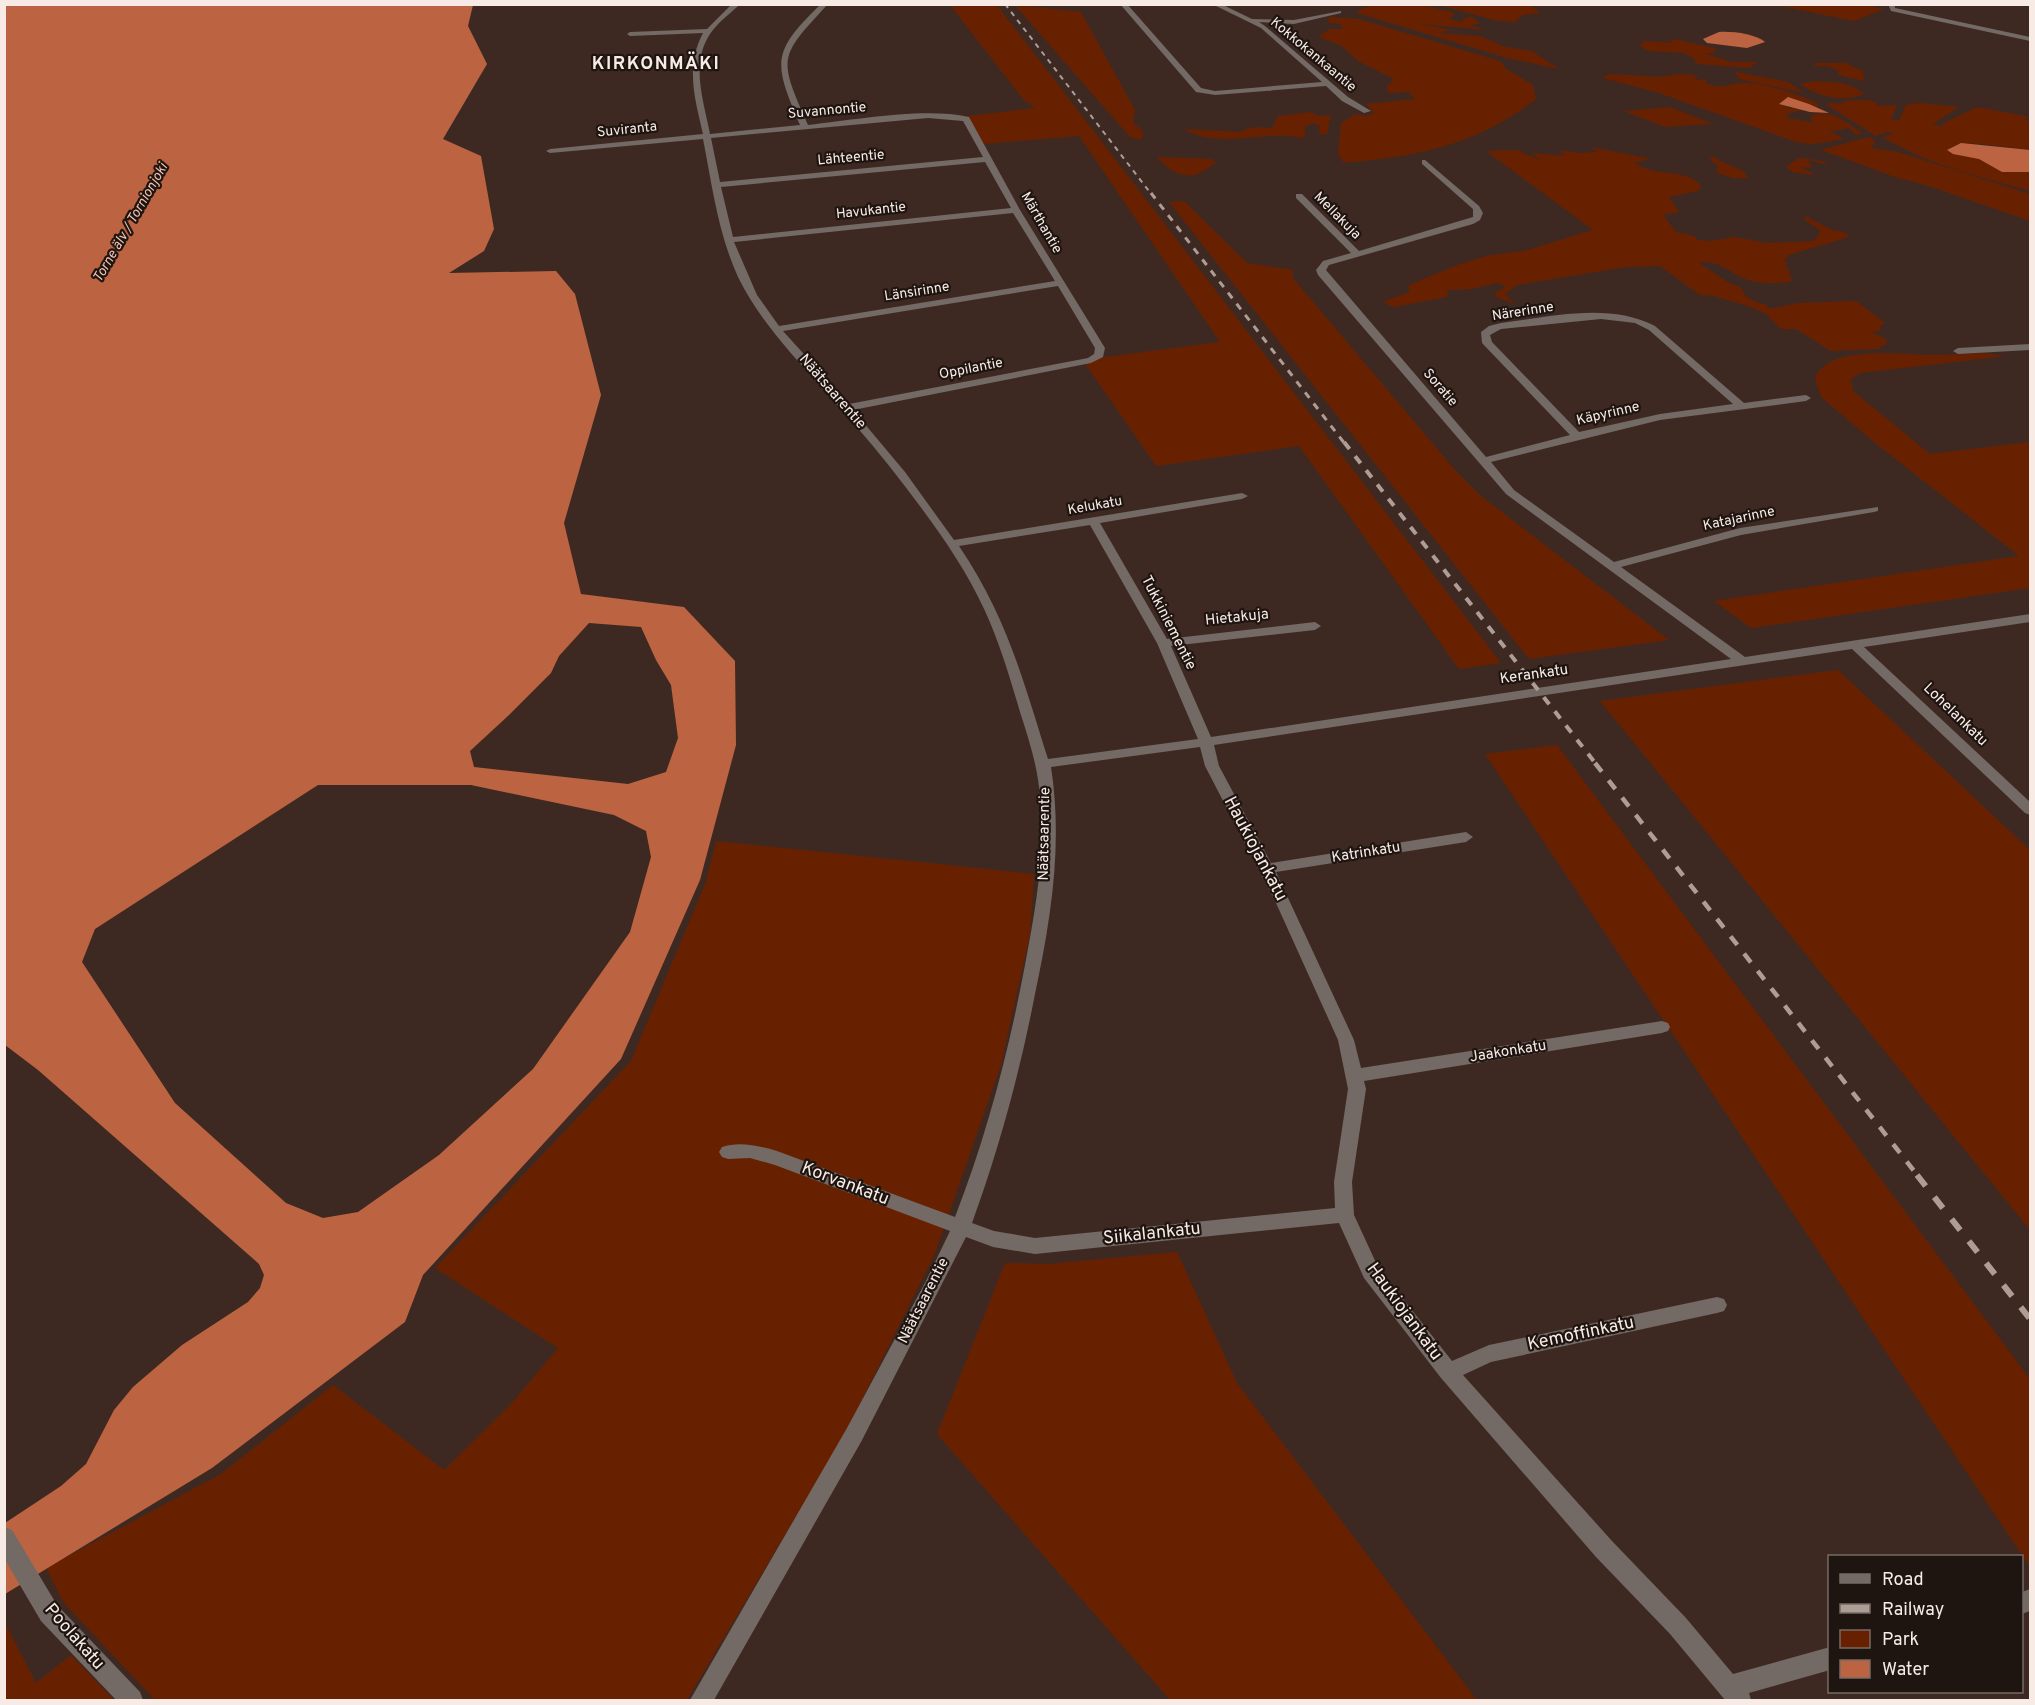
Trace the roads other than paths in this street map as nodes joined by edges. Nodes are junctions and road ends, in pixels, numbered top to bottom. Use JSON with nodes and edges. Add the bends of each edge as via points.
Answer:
{"nodes":[{"id":1,"x":737,"y":4,"type":"edge"},
{"id":2,"x":825,"y":4,"type":"edge"},
{"id":3,"x":1123,"y":4,"type":"edge"},
{"id":4,"x":1215,"y":4,"type":"edge"},
{"id":5,"x":1892,"y":7,"type":"edge"},
{"id":6,"x":1340,"y":12,"type":"dead end"},
{"id":7,"x":1243,"y":18,"type":"junction"},
{"id":8,"x":708,"y":32,"type":"junction"},
{"id":9,"x":630,"y":34,"type":"dead end"},
{"id":10,"x":2031,"y":39,"type":"edge"},
{"id":11,"x":1328,"y":84,"type":"junction"},
{"id":12,"x":1367,"y":111,"type":"dead end"},
{"id":13,"x":951,"y":116,"type":"joint"},
{"id":14,"x":805,"y":127,"type":"junction"},
{"id":15,"x":706,"y":136,"type":"junction"},
{"id":16,"x":550,"y":151,"type":"dead end"},
{"id":17,"x":989,"y":159,"type":"junction"},
{"id":18,"x":1425,"y":162,"type":"dead end"},
{"id":19,"x":715,"y":185,"type":"junction"},
{"id":20,"x":1299,"y":196,"type":"dead end"},
{"id":21,"x":1016,"y":210,"type":"junction"},
{"id":22,"x":730,"y":240,"type":"junction"},
{"id":23,"x":1357,"y":254,"type":"junction"},
{"id":24,"x":1060,"y":283,"type":"junction"},
{"id":25,"x":778,"y":329,"type":"junction"},
{"id":26,"x":2031,"y":347,"type":"edge"},
{"id":27,"x":2017,"y":348,"type":"junction"},
{"id":28,"x":1958,"y":351,"type":"dead end"},
{"id":29,"x":1099,"y":355,"type":"joint"},
{"id":30,"x":2031,"y":357,"type":"edge"},
{"id":31,"x":1806,"y":398,"type":"dead end"},
{"id":32,"x":1742,"y":405,"type":"junction"},
{"id":33,"x":847,"y":408,"type":"junction"},
{"id":34,"x":1577,"y":436,"type":"junction"},
{"id":35,"x":1483,"y":461,"type":"junction"},
{"id":36,"x":1242,"y":496,"type":"dead end"},
{"id":37,"x":1874,"y":509,"type":"dead end"},
{"id":38,"x":1094,"y":522,"type":"junction"},
{"id":39,"x":952,"y":544,"type":"junction"},
{"id":40,"x":1612,"y":566,"type":"junction"},
{"id":41,"x":2031,"y":618,"type":"edge"},
{"id":42,"x":1314,"y":626,"type":"dead end"},
{"id":43,"x":1163,"y":643,"type":"junction"},
{"id":44,"x":1855,"y":645,"type":"junction"},
{"id":45,"x":1743,"y":662,"type":"junction"},
{"id":46,"x":1206,"y":742,"type":"junction"},
{"id":47,"x":1042,"y":764,"type":"junction"},
{"id":48,"x":2031,"y":810,"type":"edge"},
{"id":49,"x":1466,"y":837,"type":"dead end"},
{"id":50,"x":1265,"y":869,"type":"junction"},
{"id":51,"x":1662,"y":1027,"type":"dead end"},
{"id":52,"x":1355,"y":1076,"type":"junction"},
{"id":53,"x":728,"y":1152,"type":"dead end"},
{"id":54,"x":1345,"y":1215,"type":"junction"},
{"id":55,"x":961,"y":1227,"type":"junction"},
{"id":56,"x":1717,"y":1305,"type":"dead end"},
{"id":57,"x":1448,"y":1372,"type":"junction"},
{"id":58,"x":4,"y":1537,"type":"edge"},
{"id":59,"x":1828,"y":1659,"type":"edge"},
{"id":60,"x":1734,"y":1694,"type":"edge"},
{"id":61,"x":132,"y":1701,"type":"edge"},
{"id":62,"x":701,"y":1701,"type":"edge"}],
"edges":[{"from":1,"to":8,"type":"street","name":"Näätsaarentie"},
{"from":2,"to":14,"type":"street","via":[[789,41],[781,67]]},
{"from":3,"to":11,"type":"street","via":[[1196,89],[1205,92]]},
{"from":4,"to":7,"type":"street","name":"Kokkokankaantie"},
{"from":5,"to":10,"type":"street"},
{"from":6,"to":7,"type":"street","name":"Kokkokankaantie","via":[[1294,22]]},
{"from":7,"to":11,"type":"street","name":"Kokkokankaantie","via":[[1270,32]]},
{"from":8,"to":9,"type":"street"},
{"from":8,"to":15,"type":"street","name":"Näätsaarentie","via":[[695,61],[694,79]]},
{"from":11,"to":12,"type":"street","name":"Kokkokankaantie"},
{"from":13,"to":14,"type":"street","name":"Suvannontie"},
{"from":13,"to":17,"type":"street","name":"Märthantie","via":[[966,119]]},
{"from":14,"to":15,"type":"street","name":"Suvannontie"},
{"from":15,"to":16,"type":"street","name":"Suviranta"},
{"from":15,"to":19,"type":"street","name":"Näätsaarentie"},
{"from":17,"to":19,"type":"street","name":"Lähteentie"},
{"from":17,"to":21,"type":"street","name":"Märthantie"},
{"from":18,"to":23,"type":"street","name":"Soratie","via":[[1476,208],[1477,218]]},
{"from":19,"to":22,"type":"street","name":"Näätsaarentie"},
{"from":20,"to":23,"type":"street","name":"Mellakuja"},
{"from":21,"to":22,"type":"street","name":"Havukantie"},
{"from":21,"to":24,"type":"street","name":"Märthantie"},
{"from":22,"to":25,"type":"street","name":"Näätsaarentie","via":[[748,286]]},
{"from":23,"to":35,"type":"street","name":"Soratie","via":[[1326,263],[1321,270],[1323,275]]},
{"from":24,"to":25,"type":"street","name":"Länsirinne"},
{"from":24,"to":29,"type":"street","name":"Märthantie","via":[[1100,348]]},
{"from":25,"to":33,"type":"street","name":"Näätsaarentie"},
{"from":26,"to":27,"type":"street"},
{"from":27,"to":28,"type":"street"},
{"from":27,"to":30,"type":"street"},
{"from":29,"to":33,"type":"street","name":"Oppilantie","via":[[1091,360]]},
{"from":31,"to":32,"type":"street","name":"Käpyrinne"},
{"from":32,"to":34,"type":"street","name":"Käpyrinne","via":[[1659,417]]},
{"from":32,"to":34,"type":"street","name":"Närerinne","via":[[1652,327],[1634,318],[1604,315],[1492,328],[1485,334],[1487,343]]},
{"from":33,"to":39,"type":"street","name":"Näätsaarentie"},
{"from":34,"to":35,"type":"street","name":"Käpyrinne"},
{"from":35,"to":40,"type":"street","name":"Soratie","via":[[1510,492]]},
{"from":36,"to":38,"type":"street","name":"Kelukatu"},
{"from":37,"to":40,"type":"street","name":"Katajarinne","via":[[1740,532]]},
{"from":38,"to":39,"type":"street","name":"Kelukatu"},
{"from":38,"to":43,"type":"street","name":"Tukkiniementie"},
{"from":39,"to":47,"type":"street","name":"Näätsaarentie","via":[[991,609]]},
{"from":40,"to":45,"type":"street","name":"Soratie"},
{"from":41,"to":44,"type":"street","name":"Kerankatu"},
{"from":42,"to":43,"type":"street","name":"Hietakuja"},
{"from":43,"to":46,"type":"street","name":"Tukkiniementie"},
{"from":44,"to":45,"type":"street","name":"Kerankatu"},
{"from":44,"to":48,"type":"street","name":"Lohelankatu"},
{"from":45,"to":46,"type":"street","name":"Kerankatu"},
{"from":46,"to":47,"type":"street","name":"Kerankatu"},
{"from":46,"to":50,"type":"street","name":"Haukiojankatu","via":[[1212,766]]},
{"from":47,"to":55,"type":"street","name":"Näätsaarentie","via":[[1048,826],[1039,935],[998,1117]]},
{"from":49,"to":50,"type":"street","name":"Katrinkatu"},
{"from":50,"to":52,"type":"street","name":"Haukiojankatu","via":[[1333,1007]]},
{"from":51,"to":52,"type":"street","name":"Jaakonkatu"},
{"from":52,"to":54,"type":"street","name":"Haukiojankatu","via":[[1355,1107],[1343,1182]]},
{"from":53,"to":55,"type":"street","name":"Korvankatu","via":[[750,1151],[777,1158]]},
{"from":54,"to":55,"type":"street","name":"Siikalankatu","via":[[1035,1246],[993,1239]]},
{"from":54,"to":57,"type":"street","name":"Haukiojankatu","via":[[1371,1272]]},
{"from":55,"to":62,"type":"street","name":"Näätsaarentie","via":[[854,1440]]},
{"from":56,"to":57,"type":"street","name":"Kemoffinkatu","via":[[1489,1354]]},
{"from":57,"to":60,"type":"street","name":"Haukiojankatu","via":[[1604,1549],[1678,1626]]},
{"from":58,"to":61,"type":"street","name":"Poolakatu","via":[[49,1612]]},
{"from":59,"to":60,"type":"street"}]}
